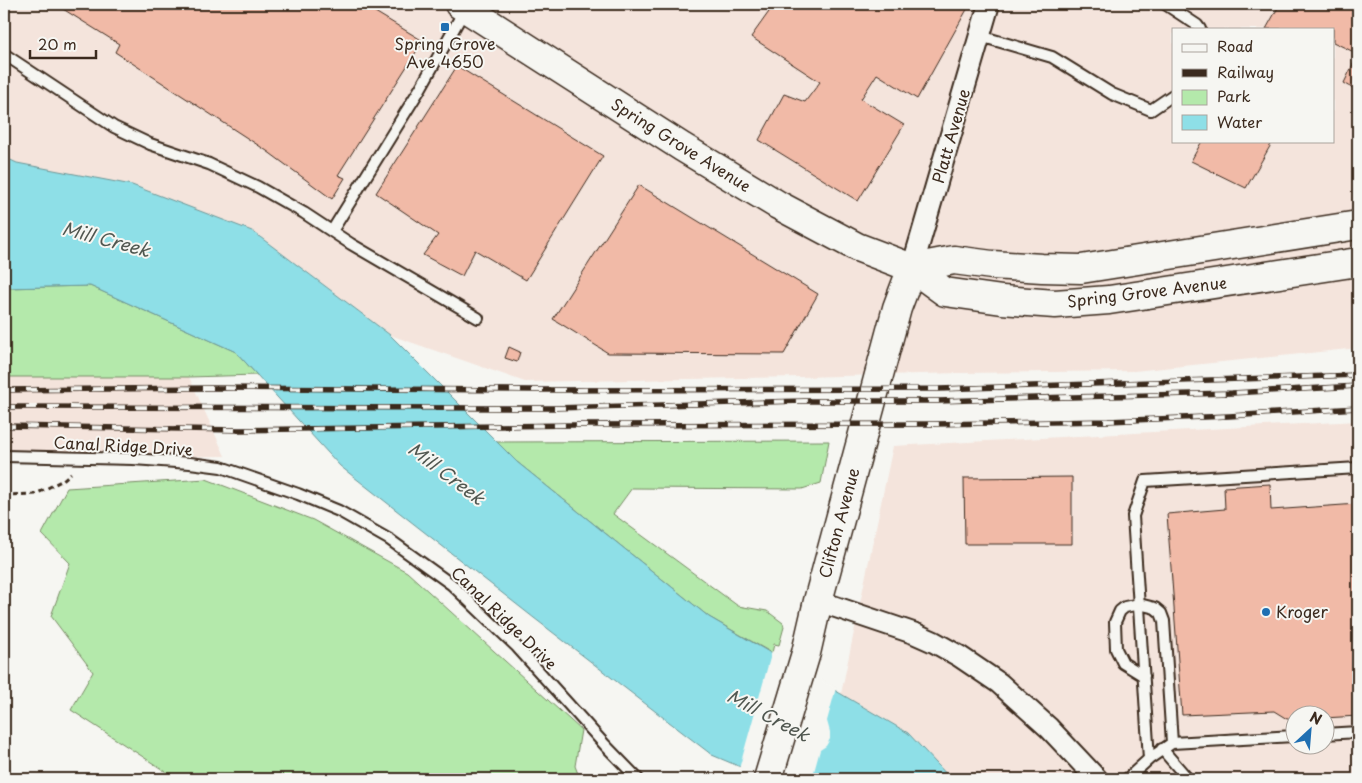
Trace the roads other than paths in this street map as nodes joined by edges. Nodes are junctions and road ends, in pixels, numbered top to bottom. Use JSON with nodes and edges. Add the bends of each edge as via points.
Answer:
{"nodes":[{"id":1,"x":989,"y":4,"type":"edge"},
{"id":2,"x":1165,"y":4,"type":"edge"},
{"id":3,"x":463,"y":6,"type":"edge"},
{"id":4,"x":1199,"y":28,"type":"edge"},
{"id":5,"x":980,"y":36,"type":"junction"},
{"id":6,"x":4,"y":54,"type":"edge"},
{"id":7,"x":1172,"y":96,"type":"edge"},
{"id":8,"x":1358,"y":225,"type":"edge"},
{"id":9,"x":332,"y":231,"type":"junction"},
{"id":10,"x":1358,"y":262,"type":"edge"},
{"id":11,"x":912,"y":268,"type":"junction"},
{"id":12,"x":478,"y":318,"type":"dead end"},
{"id":13,"x":4,"y":456,"type":"edge"},
{"id":14,"x":1358,"y":468,"type":"edge"},
{"id":15,"x":818,"y":601,"type":"junction"},
{"id":16,"x":1139,"y":604,"type":"junction"},
{"id":17,"x":1144,"y":676,"type":"junction"},
{"id":18,"x":1358,"y":732,"type":"edge"},
{"id":19,"x":1334,"y":733,"type":"edge"},
{"id":20,"x":1284,"y":737,"type":"edge"},
{"id":21,"x":1172,"y":743,"type":"junction"},
{"id":22,"x":1162,"y":750,"type":"junction"},
{"id":23,"x":1149,"y":759,"type":"junction"},
{"id":24,"x":638,"y":779,"type":"edge"},
{"id":25,"x":768,"y":779,"type":"edge"},
{"id":26,"x":1097,"y":779,"type":"edge"},
{"id":27,"x":1127,"y":779,"type":"edge"},
{"id":28,"x":1188,"y":779,"type":"edge"}],
"edges":[{"from":1,"to":5,"type":"street","name":"Platt Avenue"},
{"from":2,"to":4,"type":"lane"},
{"from":3,"to":9,"type":"lane","via":[[420,90]]},
{"from":3,"to":11,"type":"main road","name":"Spring Grove Avenue","via":[[682,147],[795,214],[856,247]]},
{"from":5,"to":7,"type":"lane","via":[[1052,57],[1112,94],[1151,110]]},
{"from":5,"to":11,"type":"street","name":"Platt Avenue"},
{"from":6,"to":9,"type":"lane","via":[[114,126],[150,144],[209,164],[258,187]]},
{"from":8,"to":11,"type":"main road","name":"Spring Grove Avenue","via":[[1081,269],[954,260]]},
{"from":9,"to":12,"type":"lane"},
{"from":10,"to":11,"type":"main road","name":"Spring Grove Avenue","via":[[1109,300],[1055,304],[946,292]]},
{"from":11,"to":15,"type":"main road","name":"Clifton Avenue","via":[[897,308]]},
{"from":13,"to":24,"type":"lane","name":"Canal Ridge Drive","via":[[134,459],[221,467],[339,512],[390,540],[451,584],[517,647]]},
{"from":14,"to":16,"type":"lane","via":[[1145,481],[1133,516]]},
{"from":15,"to":25,"type":"main road","name":"Clifton Avenue","via":[[806,653]]},
{"from":15,"to":26,"type":"street","via":[[916,634],[958,656],[999,683],[1049,728]]},
{"from":16,"to":17,"type":"lane"},
{"from":16,"to":17,"type":"lane","via":[[1125,607],[1114,622],[1116,649],[1123,663]]},
{"from":16,"to":21,"type":"lane","via":[[1155,608],[1164,621]]},
{"from":17,"to":23,"type":"lane"},
{"from":18,"to":19,"type":"lane"},
{"from":20,"to":21,"type":"lane"},
{"from":21,"to":22,"type":"lane"},
{"from":22,"to":23,"type":"lane"},
{"from":22,"to":28,"type":"lane"},
{"from":23,"to":27,"type":"lane"}]}
